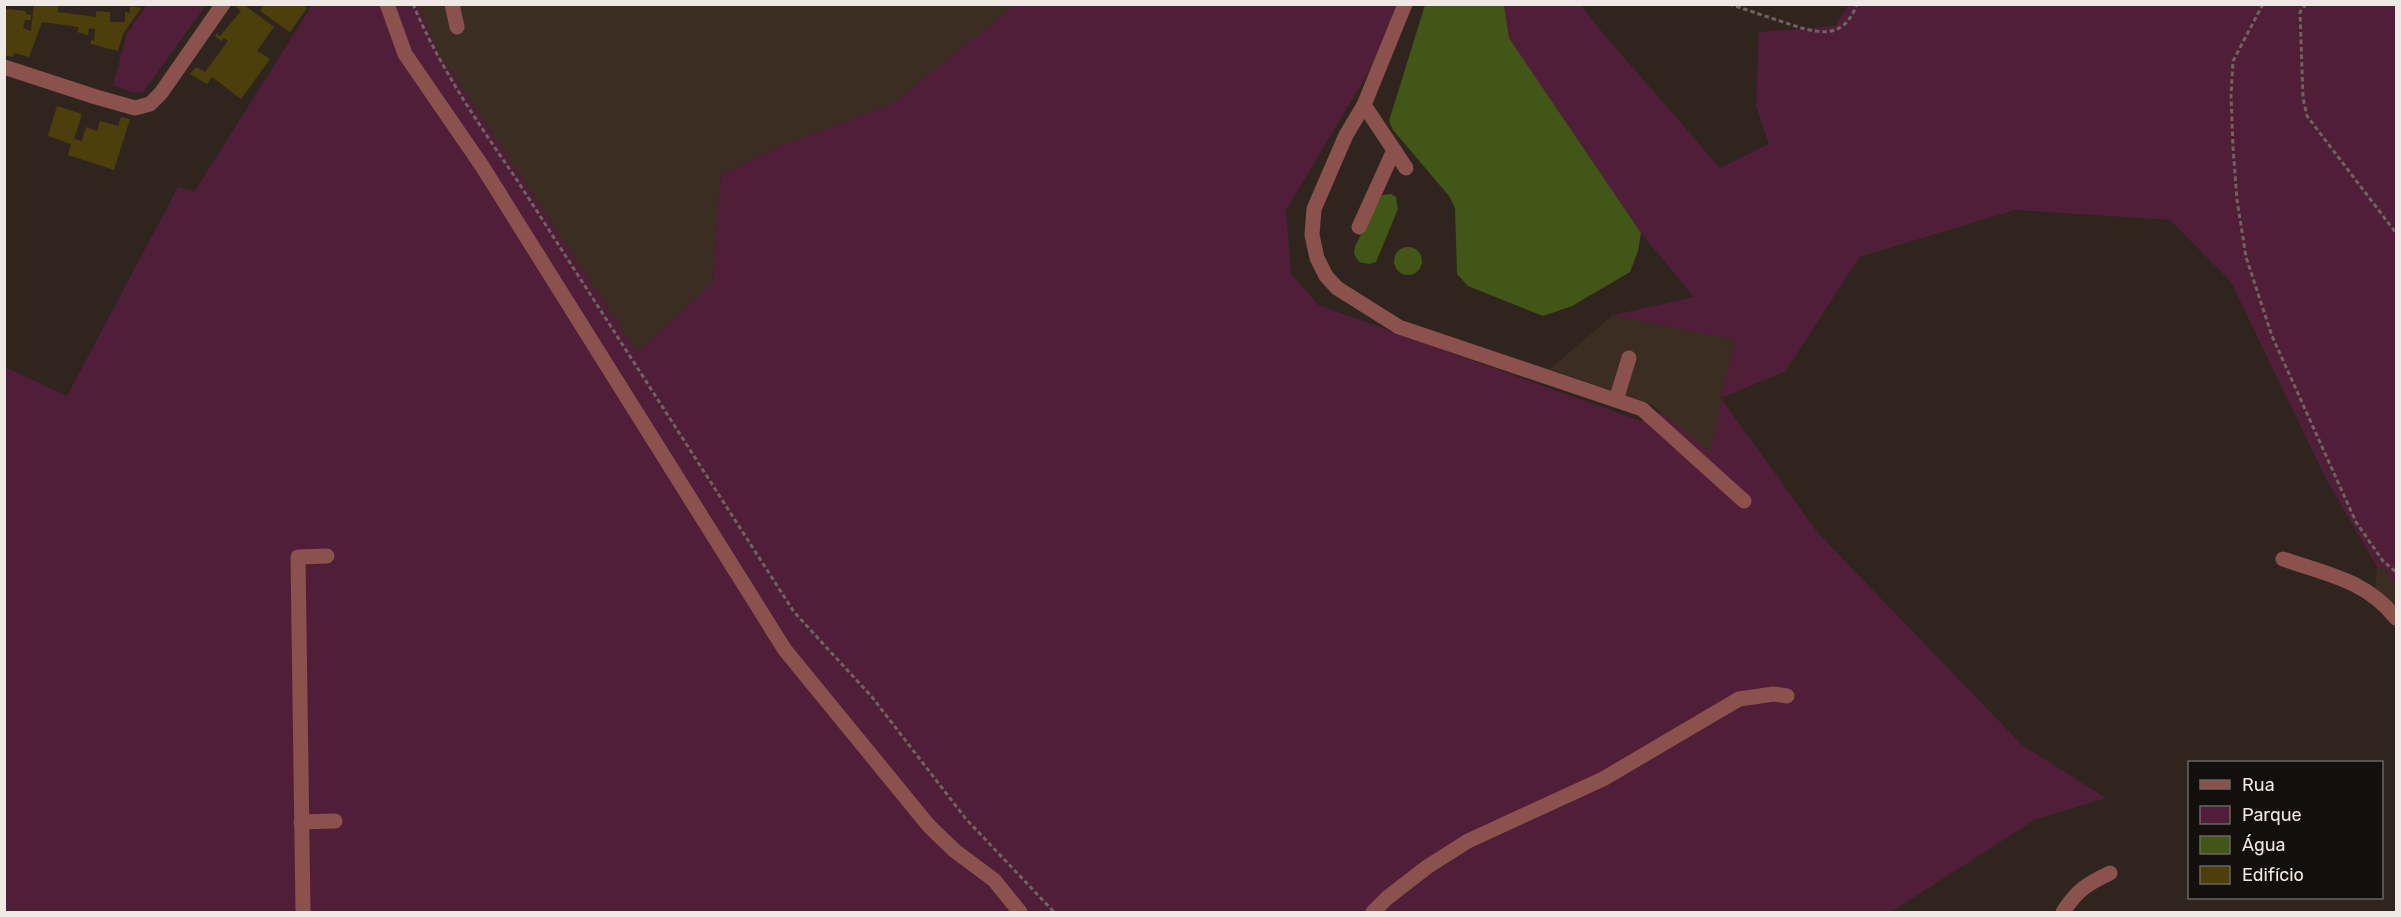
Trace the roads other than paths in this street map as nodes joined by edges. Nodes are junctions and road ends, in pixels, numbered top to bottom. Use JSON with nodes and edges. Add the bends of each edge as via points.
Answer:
{"nodes":[{"id":1,"x":223,"y":4,"type":"edge"},
{"id":2,"x":387,"y":4,"type":"edge"},
{"id":3,"x":452,"y":4,"type":"edge"},
{"id":4,"x":1405,"y":4,"type":"edge"},
{"id":5,"x":458,"y":27,"type":"dead end"},
{"id":6,"x":4,"y":67,"type":"edge"},
{"id":7,"x":1364,"y":105,"type":"junction"},
{"id":8,"x":1394,"y":150,"type":"junction"},
{"id":9,"x":1406,"y":168,"type":"dead end"},
{"id":10,"x":1359,"y":227,"type":"dead end"},
{"id":11,"x":1629,"y":358,"type":"dead end"},
{"id":12,"x":1616,"y":400,"type":"junction"},
{"id":13,"x":1744,"y":501,"type":"dead end"},
{"id":14,"x":327,"y":556,"type":"dead end"},
{"id":15,"x":2283,"y":559,"type":"dead end"},
{"id":16,"x":2397,"y":618,"type":"edge"},
{"id":17,"x":1787,"y":696,"type":"dead end"},
{"id":18,"x":335,"y":821,"type":"dead end"},
{"id":19,"x":301,"y":822,"type":"junction"},
{"id":20,"x":2110,"y":873,"type":"dead end"},
{"id":21,"x":303,"y":912,"type":"edge"},
{"id":22,"x":1020,"y":912,"type":"edge"},
{"id":23,"x":1372,"y":912,"type":"edge"},
{"id":24,"x":2062,"y":912,"type":"edge"}],
"edges":[{"from":1,"to":6,"type":"street","via":[[150,104],[135,108]]},
{"from":2,"to":22,"type":"street","via":[[405,54],[482,166],[785,650],[928,826],[994,880]]},
{"from":3,"to":5,"type":"street"},
{"from":4,"to":7,"type":"street"},
{"from":7,"to":8,"type":"street"},
{"from":7,"to":12,"type":"street","via":[[1346,135],[1314,209],[1312,235],[1326,276],[1337,288],[1399,327]]},
{"from":8,"to":9,"type":"street"},
{"from":8,"to":10,"type":"street"},
{"from":11,"to":12,"type":"street"},
{"from":12,"to":13,"type":"street","via":[[1642,409]]},
{"from":14,"to":19,"type":"street","via":[[298,557]]},
{"from":15,"to":16,"type":"street","via":[[2358,584],[2384,602]]},
{"from":17,"to":23,"type":"street","via":[[1739,699],[1604,779],[1468,842],[1427,867]]},
{"from":18,"to":19,"type":"street"},
{"from":19,"to":21,"type":"street"},
{"from":20,"to":24,"type":"street","via":[[2086,885]]}]}
